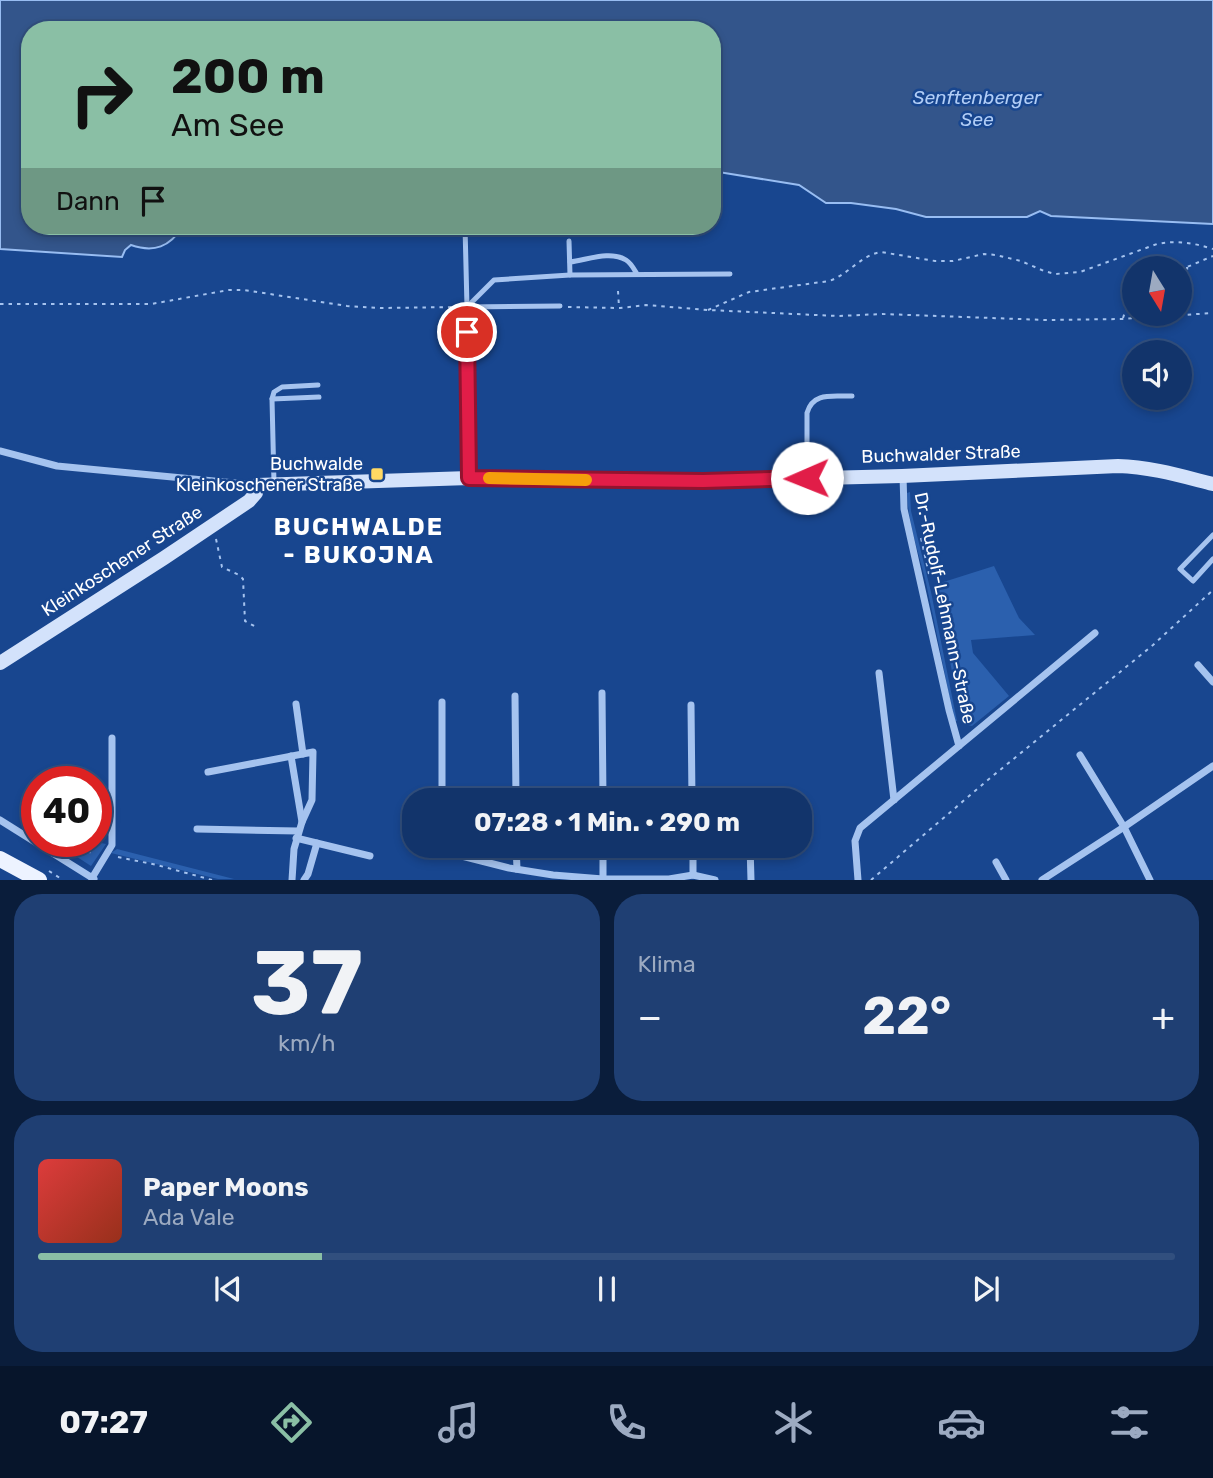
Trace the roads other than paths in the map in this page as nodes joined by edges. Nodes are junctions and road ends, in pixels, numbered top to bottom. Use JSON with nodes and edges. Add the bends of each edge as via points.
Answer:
{"nodes":[{"id":1,"x":465,"y":235,"type":"edge"},
{"id":2,"x":569,"y":240,"type":"dead end"},
{"id":3,"x":570,"y":262,"type":"junction"},
{"id":4,"x":637,"y":274,"type":"junction"},
{"id":5,"x":730,"y":274,"type":"dead end"},
{"id":6,"x":570,"y":275,"type":"junction"},
{"id":7,"x":560,"y":306,"type":"road end"},
{"id":8,"x":467,"y":307,"type":"junction"},
{"id":9,"x":318,"y":385,"type":"dead end"},
{"id":10,"x":852,"y":396,"type":"dead end"},
{"id":11,"x":319,"y":397,"type":"dead end"},
{"id":12,"x":272,"y":399,"type":"junction"},
{"id":13,"x":0,"y":451,"type":"edge"},
{"id":14,"x":902,"y":476,"type":"junction"},
{"id":15,"x":469,"y":478,"type":"junction"},
{"id":16,"x":807,"y":478,"type":"junction"},
{"id":17,"x":1213,"y":484,"type":"edge"},
{"id":18,"x":257,"y":485,"type":"junction"},
{"id":19,"x":274,"y":486,"type":"junction"},
{"id":20,"x":1213,"y":535,"type":"edge"},
{"id":21,"x":1213,"y":559,"type":"edge"},
{"id":22,"x":1095,"y":634,"type":"dead end"},
{"id":23,"x":0,"y":663,"type":"edge"},
{"id":24,"x":1198,"y":665,"type":"dead end"},
{"id":25,"x":879,"y":673,"type":"dead end"},
{"id":26,"x":1213,"y":682,"type":"edge"},
{"id":27,"x":602,"y":693,"type":"dead end"},
{"id":28,"x":515,"y":696,"type":"dead end"},
{"id":29,"x":442,"y":702,"type":"dead end"},
{"id":30,"x":296,"y":704,"type":"dead end"},
{"id":31,"x":691,"y":705,"type":"dead end"},
{"id":32,"x":112,"y":738,"type":"dead end"},
{"id":33,"x":959,"y":746,"type":"junction"},
{"id":34,"x":303,"y":754,"type":"junction"},
{"id":35,"x":1080,"y":755,"type":"dead end"},
{"id":36,"x":291,"y":756,"type":"junction"},
{"id":37,"x":1213,"y":766,"type":"edge"},
{"id":38,"x":208,"y":772,"type":"dead end"},
{"id":39,"x":442,"y":788,"type":"edge"},
{"id":40,"x":516,"y":788,"type":"edge"},
{"id":41,"x":603,"y":788,"type":"edge"},
{"id":42,"x":692,"y":788,"type":"edge"},
{"id":43,"x":894,"y":800,"type":"junction"},
{"id":44,"x":0,"y":820,"type":"edge"},
{"id":45,"x":302,"y":822,"type":"junction"},
{"id":46,"x":1125,"y":827,"type":"junction"},
{"id":47,"x":197,"y":829,"type":"dead end"},
{"id":48,"x":297,"y":835,"type":"junction"},
{"id":49,"x":317,"y":843,"type":"junction"},
{"id":50,"x":370,"y":856,"type":"dead end"},
{"id":51,"x":478,"y":858,"type":"edge"},
{"id":52,"x":517,"y":858,"type":"edge"},
{"id":53,"x":603,"y":858,"type":"edge"},
{"id":54,"x":693,"y":858,"type":"edge"},
{"id":55,"x":750,"y":858,"type":"edge"},
{"id":56,"x":0,"y":859,"type":"edge"},
{"id":57,"x":996,"y":862,"type":"dead end"},
{"id":58,"x":517,"y":869,"type":"junction"},
{"id":59,"x":693,"y":875,"type":"junction"},
{"id":60,"x":93,"y":879,"type":"edge"},
{"id":61,"x":603,"y":879,"type":"edge"},
{"id":62,"x":39,"y":880,"type":"edge"},
{"id":63,"x":292,"y":880,"type":"edge"},
{"id":64,"x":304,"y":880,"type":"edge"},
{"id":65,"x":715,"y":880,"type":"edge"},
{"id":66,"x":751,"y":880,"type":"edge"},
{"id":67,"x":858,"y":880,"type":"edge"},
{"id":68,"x":1006,"y":880,"type":"edge"},
{"id":69,"x":1042,"y":880,"type":"edge"},
{"id":70,"x":1150,"y":880,"type":"edge"}],
"edges":[{"from":1,"to":8,"type":"lane"},
{"from":2,"to":3,"type":"lane"},
{"from":3,"to":4,"type":"lane","via":[[601,256],[620,258]]},
{"from":3,"to":6,"type":"lane"},
{"from":4,"to":5,"type":"lane"},
{"from":4,"to":6,"type":"lane"},
{"from":6,"to":8,"type":"lane","via":[[494,280]]},
{"from":7,"to":8,"type":"lane"},
{"from":8,"to":15,"type":"street"},
{"from":9,"to":12,"type":"lane","via":[[282,387]]},
{"from":10,"to":16,"type":"lane","via":[[820,397],[810,404]]},
{"from":11,"to":12,"type":"lane"},
{"from":12,"to":19,"type":"lane"},
{"from":13,"to":18,"type":"street","name":"Buchwalder Straße","via":[[57,466]]},
{"from":14,"to":16,"type":"street","name":"Buchwalder Straße"},
{"from":14,"to":17,"type":"street","name":"Buchwalder Straße","via":[[1118,466],[1161,470]]},
{"from":14,"to":33,"type":"street","name":"Dr.-Rudolf-Lehmann-Straße","via":[[904,509]]},
{"from":15,"to":16,"type":"street","name":"Buchwalder Straße"},
{"from":15,"to":19,"type":"street","name":"Buchwalder Straße"},
{"from":18,"to":19,"type":"street","name":"Buchwalder Straße"},
{"from":18,"to":23,"type":"street","name":"Kleinkoschener Straße","via":[[253,497]]},
{"from":20,"to":21,"type":"lane","via":[[1180,569],[1193,581]]},
{"from":22,"to":33,"type":"street","name":"Dr.-Rudolf-Lehmann-Straße"},
{"from":24,"to":26,"type":"street"},
{"from":25,"to":43,"type":"street"},
{"from":27,"to":41,"type":"street"},
{"from":28,"to":40,"type":"street"},
{"from":29,"to":39,"type":"street"},
{"from":30,"to":34,"type":"street"},
{"from":31,"to":42,"type":"street"},
{"from":32,"to":60,"type":"street","via":[[112,845]]},
{"from":33,"to":43,"type":"street","name":"Dr.-Rudolf-Lehmann-Straße"},
{"from":34,"to":36,"type":"street"},
{"from":34,"to":45,"type":"street","via":[[313,752],[312,800]]},
{"from":35,"to":46,"type":"street"},
{"from":36,"to":38,"type":"street"},
{"from":36,"to":45,"type":"street"},
{"from":37,"to":46,"type":"street"},
{"from":43,"to":67,"type":"street","name":"Dr.-Rudolf-Lehmann-Straße","via":[[860,828],[855,841]]},
{"from":44,"to":60,"type":"street"},
{"from":45,"to":48,"type":"street"},
{"from":46,"to":69,"type":"street"},
{"from":46,"to":70,"type":"street"},
{"from":47,"to":48,"type":"street"},
{"from":48,"to":49,"type":"street"},
{"from":48,"to":63,"type":"street"},
{"from":49,"to":50,"type":"street"},
{"from":49,"to":64,"type":"street"},
{"from":51,"to":58,"type":"street"},
{"from":52,"to":58,"type":"street"},
{"from":53,"to":61,"type":"street"},
{"from":54,"to":59,"type":"street"},
{"from":55,"to":66,"type":"street"},
{"from":56,"to":62,"type":"main road"},
{"from":57,"to":68,"type":"street"},
{"from":58,"to":61,"type":"street"},
{"from":59,"to":61,"type":"street"},
{"from":59,"to":65,"type":"street"}]}
